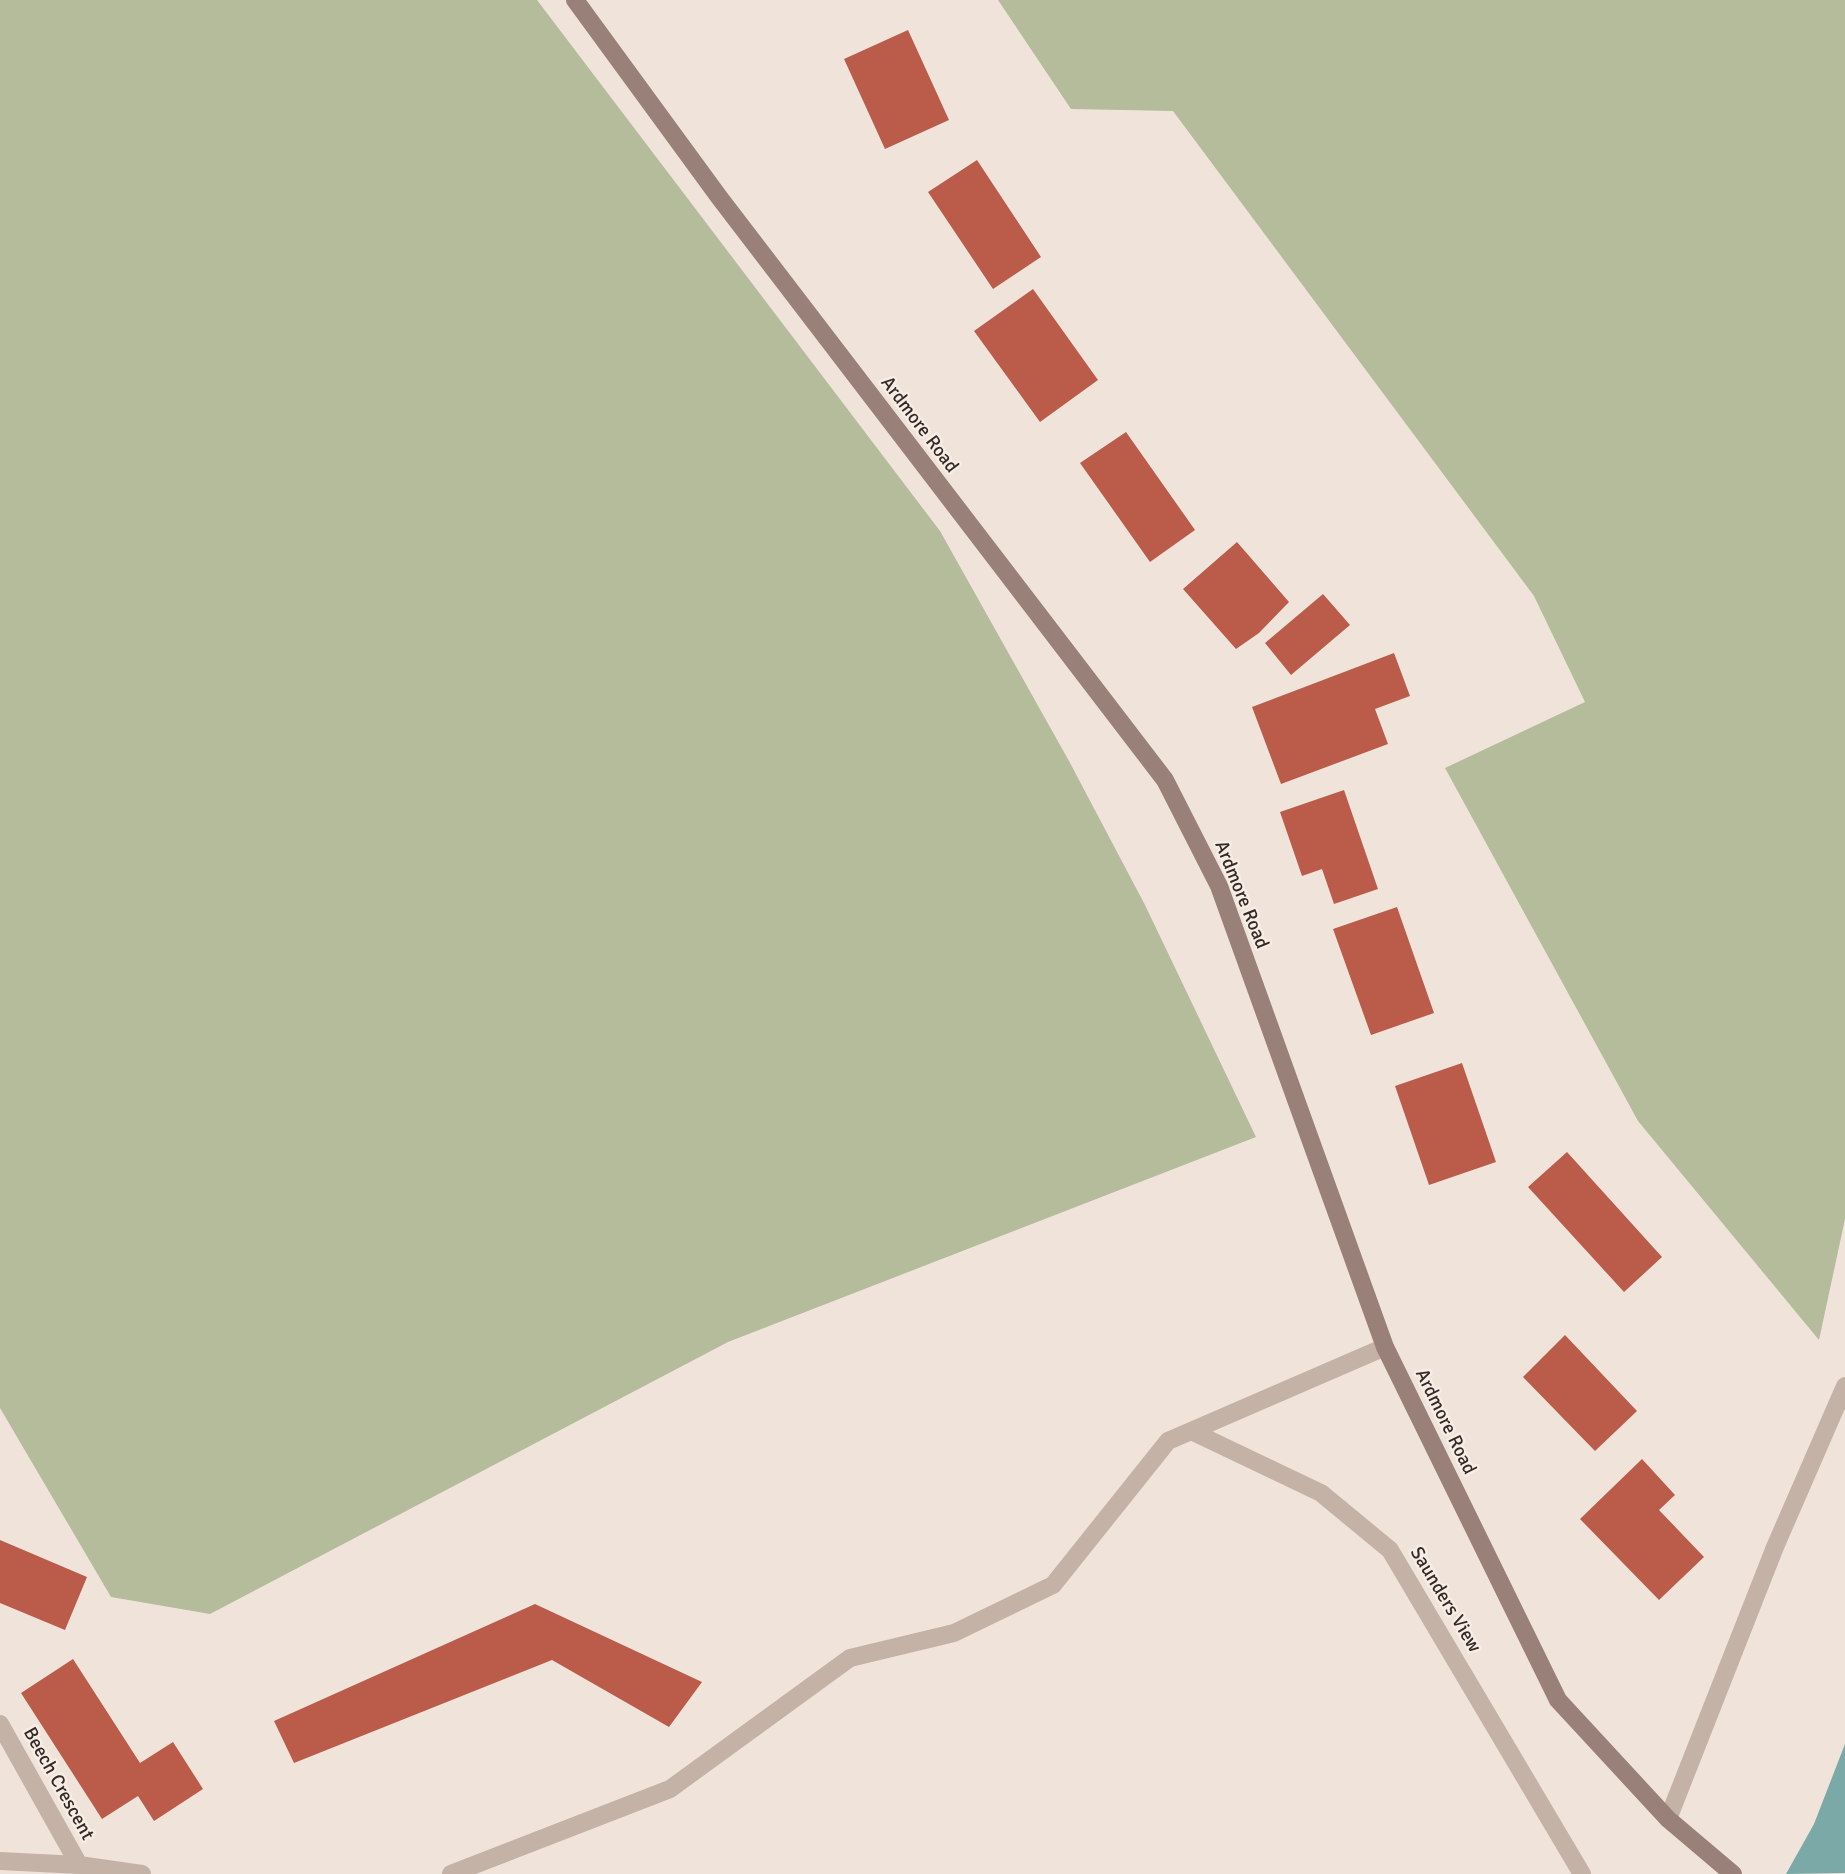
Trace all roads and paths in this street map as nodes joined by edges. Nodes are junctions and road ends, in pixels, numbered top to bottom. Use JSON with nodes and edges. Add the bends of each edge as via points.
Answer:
{"nodes":[{"id":1,"x":575,"y":0,"type":"edge"},
{"id":2,"x":1385,"y":1347,"type":"junction"},
{"id":3,"x":1845,"y":1386,"type":"edge"},
{"id":4,"x":1191,"y":1431,"type":"junction"},
{"id":5,"x":0,"y":1724,"type":"edge"},
{"id":6,"x":1668,"y":1819,"type":"junction"},
{"id":7,"x":0,"y":1861,"type":"edge"},
{"id":8,"x":79,"y":1865,"type":"junction"},
{"id":9,"x":142,"y":1874,"type":"edge"},
{"id":10,"x":451,"y":1874,"type":"edge"},
{"id":11,"x":1582,"y":1874,"type":"edge"},
{"id":12,"x":1733,"y":1874,"type":"edge"}],
"edges":[{"from":1,"to":2,"type":"street","name":"Ardmore Road","via":[[719,197],[1165,780],[1219,886]]},
{"from":2,"to":4,"type":"street"},
{"from":2,"to":6,"type":"street","name":"Ardmore Road","via":[[1559,1700]]},
{"from":3,"to":6,"type":"street","via":[[1770,1560]]},
{"from":4,"to":10,"type":"street","via":[[1168,1441],[1054,1585],[954,1633],[850,1657],[670,1788]]},
{"from":4,"to":11,"type":"street","name":"Saunders View","via":[[1321,1493],[1391,1550]]},
{"from":5,"to":8,"type":"street","name":"Beech Crescent"},
{"from":6,"to":12,"type":"street","name":"Ardmore Road"},
{"from":7,"to":8,"type":"street"},
{"from":8,"to":9,"type":"street"}]}
